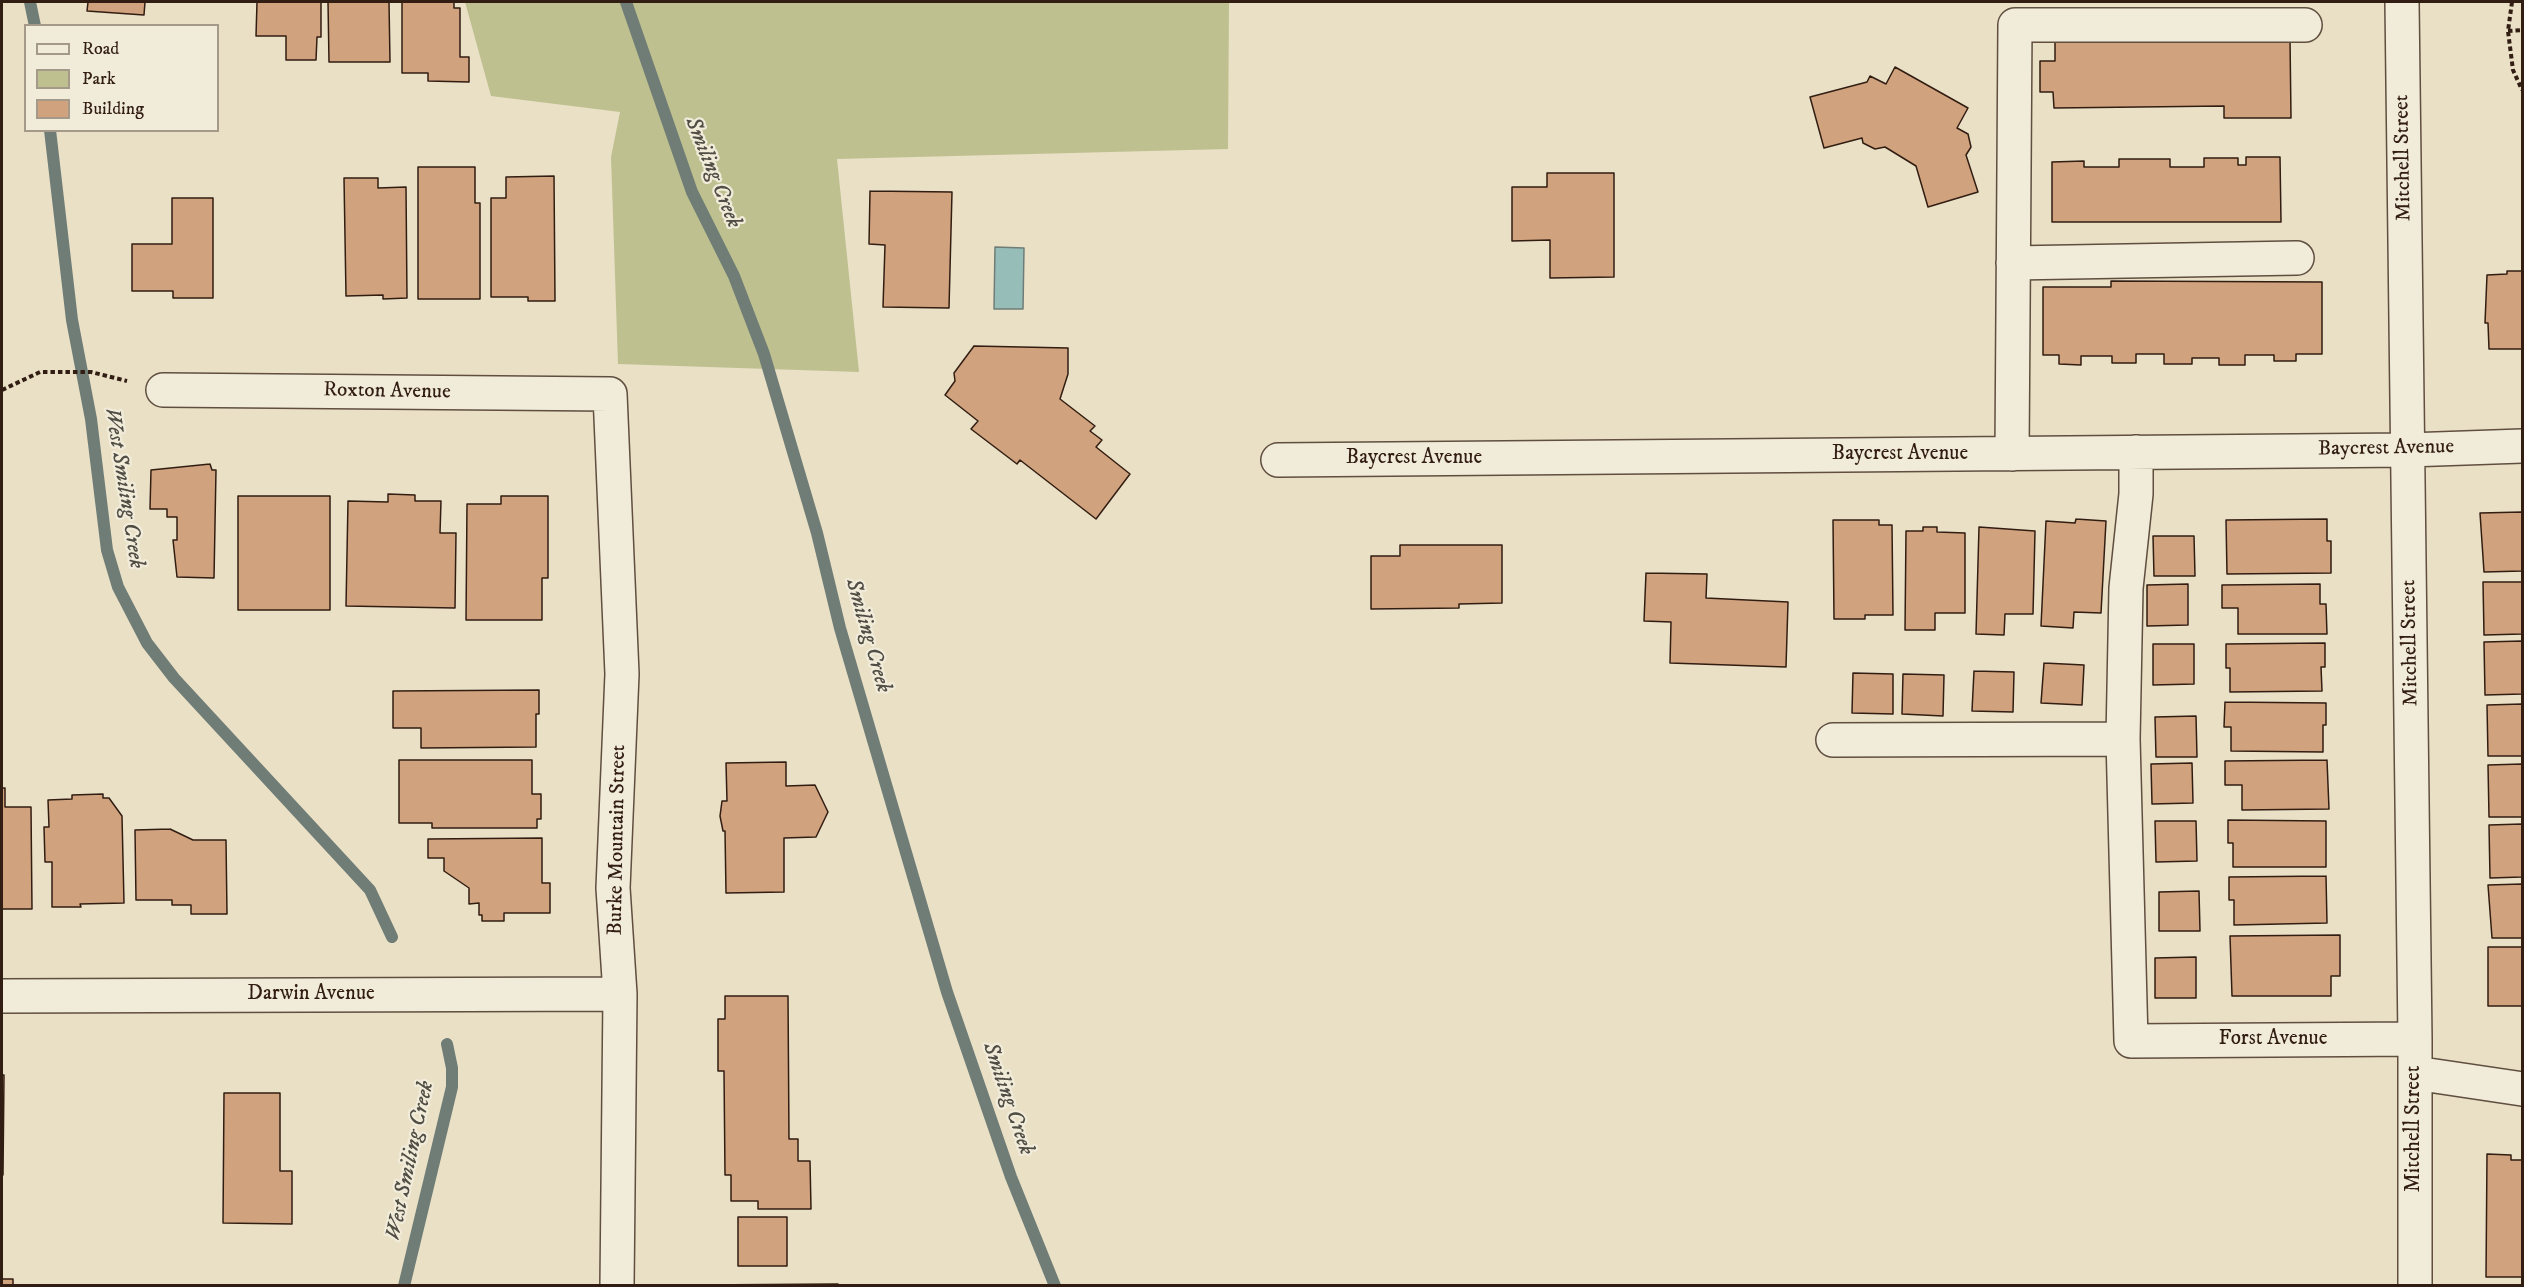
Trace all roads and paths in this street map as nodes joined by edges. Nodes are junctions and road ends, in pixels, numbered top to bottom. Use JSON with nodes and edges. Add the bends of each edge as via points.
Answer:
{"nodes":[{"id":1,"x":2402,"y":2,"type":"edge"},
{"id":2,"x":2512,"y":2,"type":"edge"},
{"id":3,"x":2305,"y":25,"type":"dead end"},
{"id":4,"x":2523,"y":30,"type":"edge"},
{"id":5,"x":2508,"y":31,"type":"junction"},
{"id":6,"x":2523,"y":90,"type":"edge"},
{"id":7,"x":2296,"y":258,"type":"dead end"},
{"id":8,"x":2013,"y":263,"type":"junction"},
{"id":9,"x":92,"y":372,"type":"dead end"},
{"id":10,"x":2,"y":390,"type":"edge"},
{"id":11,"x":163,"y":390,"type":"dead end"},
{"id":12,"x":610,"y":394,"type":"joint"},
{"id":13,"x":2523,"y":446,"type":"edge"},
{"id":14,"x":2408,"y":450,"type":"junction"},
{"id":15,"x":2136,"y":452,"type":"junction"},
{"id":16,"x":2012,"y":454,"type":"junction"},
{"id":17,"x":1278,"y":460,"type":"dead end"},
{"id":18,"x":2123,"y":739,"type":"junction"},
{"id":19,"x":1833,"y":740,"type":"dead end"},
{"id":20,"x":620,"y":994,"type":"junction"},
{"id":21,"x":2,"y":996,"type":"edge"},
{"id":22,"x":2415,"y":1039,"type":"junction"},
{"id":23,"x":2415,"y":1073,"type":"junction"},
{"id":24,"x":2523,"y":1089,"type":"edge"},
{"id":25,"x":617,"y":1286,"type":"edge"},
{"id":26,"x":2415,"y":1286,"type":"edge"}],
"edges":[{"from":1,"to":14,"type":"street","name":"Mitchell Street"},
{"from":2,"to":5,"type":"path"},
{"from":3,"to":8,"type":"street","via":[[2015,25]]},
{"from":4,"to":5,"type":"path"},
{"from":5,"to":6,"type":"path","via":[[2513,70]]},
{"from":7,"to":8,"type":"street"},
{"from":8,"to":16,"type":"street"},
{"from":9,"to":10,"type":"path","via":[[40,372]]},
{"from":11,"to":12,"type":"street","name":"Roxton Avenue"},
{"from":12,"to":20,"type":"street","name":"Burke Mountain Street","via":[[622,674],[613,888]]},
{"from":13,"to":14,"type":"street","name":"Baycrest Avenue"},
{"from":14,"to":15,"type":"street","name":"Baycrest Avenue"},
{"from":14,"to":22,"type":"street","name":"Mitchell Street"},
{"from":15,"to":16,"type":"street","name":"Baycrest Avenue"},
{"from":15,"to":18,"type":"street","via":[[2136,494],[2126,588]]},
{"from":16,"to":17,"type":"street","name":"Baycrest Avenue"},
{"from":18,"to":19,"type":"street"},
{"from":18,"to":22,"type":"street","name":"Forst Avenue","via":[[2131,1041]]},
{"from":20,"to":21,"type":"street","name":"Darwin Avenue"},
{"from":20,"to":25,"type":"street","name":"Burke Mountain Street"},
{"from":22,"to":23,"type":"street","name":"Mitchell Street"},
{"from":23,"to":24,"type":"street"},
{"from":23,"to":26,"type":"street","name":"Mitchell Street"}]}
